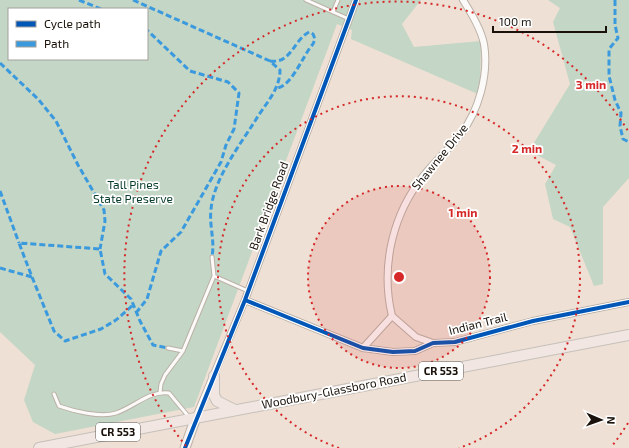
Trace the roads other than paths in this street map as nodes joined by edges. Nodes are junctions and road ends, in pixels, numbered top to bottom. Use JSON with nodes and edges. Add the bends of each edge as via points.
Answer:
{"nodes":[{"id":1,"x":306,"y":0,"type":"edge"},
{"id":2,"x":338,"y":0,"type":"edge"},
{"id":3,"x":356,"y":0,"type":"edge"},
{"id":4,"x":463,"y":0,"type":"edge"},
{"id":5,"x":334,"y":12,"type":"junction"},
{"id":6,"x":349,"y":18,"type":"junction"},
{"id":7,"x":212,"y":257,"type":"dead end"},
{"id":8,"x":214,"y":276,"type":"junction"},
{"id":9,"x":248,"y":290,"type":"junction"},
{"id":10,"x":245,"y":300,"type":"junction"},
{"id":11,"x":629,"y":302,"type":"edge"},
{"id":12,"x":392,"y":316,"type":"junction"},
{"id":13,"x":629,"y":335,"type":"edge"},
{"id":14,"x":433,"y":343,"type":"junction"},
{"id":15,"x":168,"y":348,"type":"dead end"},
{"id":16,"x":363,"y":348,"type":"junction"},
{"id":17,"x":183,"y":351,"type":"junction"},
{"id":18,"x":214,"y":376,"type":"junction"},
{"id":19,"x":160,"y":392,"type":"junction"},
{"id":20,"x":54,"y":394,"type":"dead end"},
{"id":21,"x":234,"y":410,"type":"junction"},
{"id":22,"x":193,"y":417,"type":"junction"},
{"id":23,"x":39,"y":448,"type":"edge"},
{"id":24,"x":185,"y":448,"type":"edge"}],
"edges":[{"from":1,"to":5,"type":"lane"},
{"from":2,"to":5,"type":"lane"},
{"from":3,"to":6,"type":"street","name":"Bark Bridge Road"},
{"from":4,"to":12,"type":"street","name":"Shawnee Drive","via":[[484,43],[481,91],[477,105],[460,136],[417,184],[398,218],[387,278]]},
{"from":5,"to":6,"type":"lane"},
{"from":6,"to":9,"type":"street","name":"Bark Bridge Road"},
{"from":7,"to":8,"type":"lane"},
{"from":8,"to":9,"type":"lane"},
{"from":8,"to":17,"type":"lane"},
{"from":9,"to":10,"type":"street","name":"Bark Bridge Road"},
{"from":10,"to":16,"type":"street","name":"Indian Trail"},
{"from":10,"to":18,"type":"street","name":"Bark Bridge Road"},
{"from":11,"to":14,"type":"street","name":"Indian Trail","via":[[533,321],[455,342]]},
{"from":12,"to":14,"type":"street","via":[[416,337]]},
{"from":12,"to":16,"type":"street"},
{"from":13,"to":21,"type":"main road","name":"Woodbury-Glassboro Road","number":"CR 553"},
{"from":14,"to":16,"type":"street","name":"Indian Trail","via":[[415,351],[393,352]]},
{"from":15,"to":17,"type":"lane"},
{"from":17,"to":19,"type":"lane","via":[[165,376]]},
{"from":18,"to":21,"type":"main road","via":[[214,395],[217,401]]},
{"from":18,"to":22,"type":"street","name":"Bark Bridge Road"},
{"from":19,"to":20,"type":"lane","via":[[114,414],[77,413],[59,406]]},
{"from":19,"to":22,"type":"lane","via":[[170,393]]},
{"from":21,"to":22,"type":"main road","name":"Woodbury-Glassboro Road","number":"CR 553"},
{"from":22,"to":23,"type":"main road","name":"Woodbury-Glassboro Road","number":"CR 553"},
{"from":22,"to":24,"type":"street"}]}
